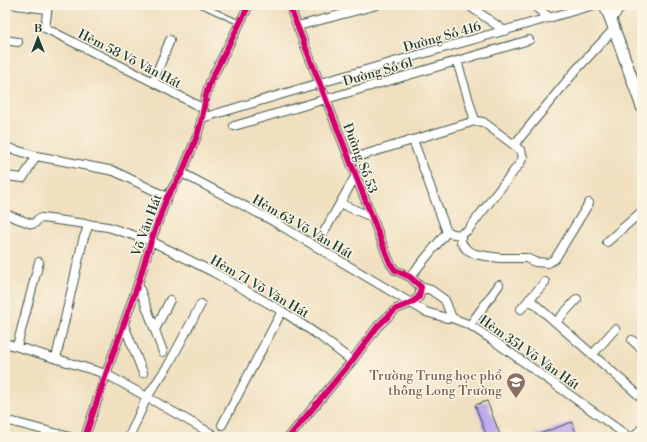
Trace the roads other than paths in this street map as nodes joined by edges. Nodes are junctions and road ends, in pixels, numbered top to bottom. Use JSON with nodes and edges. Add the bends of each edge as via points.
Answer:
{"nodes":[{"id":1,"x":16,"y":5,"type":"edge"},
{"id":2,"x":202,"y":5,"type":"edge"},
{"id":3,"x":249,"y":5,"type":"edge"},
{"id":4,"x":289,"y":5,"type":"edge"},
{"id":5,"x":377,"y":5,"type":"edge"},
{"id":6,"x":468,"y":5,"type":"edge"},
{"id":7,"x":533,"y":5,"type":"edge"},
{"id":8,"x":590,"y":5,"type":"edge"},
{"id":9,"x":605,"y":5,"type":"edge"},
{"id":10,"x":623,"y":5,"type":"edge"},
{"id":11,"x":47,"y":7,"type":"edge"},
{"id":12,"x":550,"y":18,"type":"junction"},
{"id":13,"x":240,"y":23,"type":"junction"},
{"id":14,"x":612,"y":24,"type":"junction"},
{"id":15,"x":298,"y":26,"type":"junction"},
{"id":16,"x":505,"y":31,"type":"junction"},
{"id":17,"x":5,"y":40,"type":"edge"},
{"id":18,"x":170,"y":40,"type":"dead end"},
{"id":19,"x":529,"y":40,"type":"dead end"},
{"id":20,"x":18,"y":42,"type":"dead end"},
{"id":21,"x":457,"y":61,"type":"junction"},
{"id":22,"x":153,"y":82,"type":"junction"},
{"id":23,"x":320,"y":83,"type":"junction"},
{"id":24,"x":640,"y":91,"type":"edge"},
{"id":25,"x":326,"y":99,"type":"junction"},
{"id":26,"x":642,"y":107,"type":"edge"},
{"id":27,"x":204,"y":109,"type":"junction"},
{"id":28,"x":202,"y":118,"type":"junction"},
{"id":29,"x":475,"y":121,"type":"junction"},
{"id":30,"x":234,"y":126,"type":"dead end"},
{"id":31,"x":413,"y":140,"type":"junction"},
{"id":32,"x":514,"y":145,"type":"junction"},
{"id":33,"x":5,"y":147,"type":"edge"},
{"id":34,"x":36,"y":156,"type":"junction"},
{"id":35,"x":350,"y":159,"type":"junction"},
{"id":36,"x":182,"y":173,"type":"junction"},
{"id":37,"x":356,"y":175,"type":"junction"},
{"id":38,"x":5,"y":176,"type":"edge"},
{"id":39,"x":167,"y":198,"type":"junction"},
{"id":40,"x":590,"y":203,"type":"dead end"},
{"id":41,"x":341,"y":204,"type":"junction"},
{"id":42,"x":642,"y":212,"type":"edge"},
{"id":43,"x":5,"y":214,"type":"edge"},
{"id":44,"x":372,"y":217,"type":"junction"},
{"id":45,"x":89,"y":224,"type":"junction"},
{"id":46,"x":324,"y":232,"type":"dead end"},
{"id":47,"x":447,"y":232,"type":"junction"},
{"id":48,"x":461,"y":235,"type":"junction"},
{"id":49,"x":151,"y":241,"type":"junction"},
{"id":50,"x":608,"y":242,"type":"dead end"},
{"id":51,"x":39,"y":262,"type":"dead end"},
{"id":52,"x":410,"y":278,"type":"junction"},
{"id":53,"x":544,"y":282,"type":"dead end"},
{"id":54,"x":138,"y":284,"type":"junction"},
{"id":55,"x":499,"y":285,"type":"dead end"},
{"id":56,"x":421,"y":287,"type":"junction"},
{"id":57,"x":530,"y":299,"type":"junction"},
{"id":58,"x":577,"y":299,"type":"dead end"},
{"id":59,"x":170,"y":300,"type":"dead end"},
{"id":60,"x":410,"y":303,"type":"junction"},
{"id":61,"x":201,"y":304,"type":"dead end"},
{"id":62,"x":521,"y":309,"type":"dead end"},
{"id":63,"x":282,"y":311,"type":"junction"},
{"id":64,"x":452,"y":318,"type":"junction"},
{"id":65,"x":556,"y":322,"type":"junction"},
{"id":66,"x":124,"y":325,"type":"junction"},
{"id":67,"x":470,"y":326,"type":"junction"},
{"id":68,"x":615,"y":329,"type":"dead end"},
{"id":69,"x":155,"y":330,"type":"junction"},
{"id":70,"x":632,"y":340,"type":"dead end"},
{"id":71,"x":5,"y":343,"type":"edge"},
{"id":72,"x":17,"y":346,"type":"junction"},
{"id":73,"x":642,"y":349,"type":"edge"},
{"id":74,"x":163,"y":352,"type":"dead end"},
{"id":75,"x":593,"y":354,"type":"junction"},
{"id":76,"x":56,"y":358,"type":"junction"},
{"id":77,"x":352,"y":361,"type":"junction"},
{"id":78,"x":143,"y":373,"type":"dead end"},
{"id":79,"x":106,"y":374,"type":"junction"},
{"id":80,"x":147,"y":397,"type":"junction"},
{"id":81,"x":642,"y":398,"type":"edge"},
{"id":82,"x":13,"y":422,"type":"dead end"},
{"id":83,"x":222,"y":425,"type":"dead end"},
{"id":84,"x":642,"y":428,"type":"edge"},
{"id":85,"x":212,"y":434,"type":"dead end"},
{"id":86,"x":70,"y":437,"type":"edge"},
{"id":87,"x":86,"y":437,"type":"edge"},
{"id":88,"x":129,"y":437,"type":"edge"},
{"id":89,"x":289,"y":437,"type":"edge"},
{"id":90,"x":629,"y":437,"type":"edge"},
{"id":91,"x":634,"y":437,"type":"edge"}],
"edges":[{"from":1,"to":11,"type":"street"},
{"from":2,"to":13,"type":"lane"},
{"from":3,"to":13,"type":"street","name":"Võ Văn Hát"},
{"from":4,"to":15,"type":"street","name":"Đường Số 53"},
{"from":5,"to":15,"type":"street"},
{"from":6,"to":16,"type":"street"},
{"from":7,"to":12,"type":"street"},
{"from":8,"to":12,"type":"street","name":"Đường Số 416"},
{"from":9,"to":14,"type":"main road"},
{"from":10,"to":14,"type":"street"},
{"from":11,"to":22,"type":"street","name":"Hẻm 58 Võ Văn Hát","via":[[45,28]]},
{"from":12,"to":16,"type":"street","name":"Đường Số 416"},
{"from":13,"to":27,"type":"street","name":"Võ Văn Hát","via":[[210,82]]},
{"from":14,"to":24,"type":"main road"},
{"from":14,"to":32,"type":"street"},
{"from":15,"to":23,"type":"street","name":"Đường Số 53"},
{"from":16,"to":23,"type":"street","name":"Đường Số 416"},
{"from":17,"to":20,"type":"street"},
{"from":18,"to":22,"type":"street"},
{"from":19,"to":21,"type":"street","name":"Đường Số 61"},
{"from":21,"to":25,"type":"street","name":"Đường Số 61"},
{"from":21,"to":29,"type":"street"},
{"from":22,"to":27,"type":"street","name":"Hẻm 58 Võ Văn Hát"},
{"from":23,"to":25,"type":"street","name":"Đường Số 53"},
{"from":23,"to":28,"type":"street","name":"Đường Số 416"},
{"from":24,"to":26,"type":"main road"},
{"from":25,"to":30,"type":"street","name":"Đường Số 61"},
{"from":25,"to":35,"type":"street","name":"Đường Số 53"},
{"from":27,"to":28,"type":"street","name":"Võ Văn Hát"},
{"from":28,"to":36,"type":"street","name":"Võ Văn Hát"},
{"from":29,"to":31,"type":"street"},
{"from":29,"to":32,"type":"street","via":[[483,122]]},
{"from":31,"to":35,"type":"street"},
{"from":31,"to":47,"type":"street"},
{"from":32,"to":48,"type":"street","via":[[523,157],[520,163],[468,230]]},
{"from":33,"to":34,"type":"street"},
{"from":34,"to":38,"type":"street","via":[[24,178]]},
{"from":34,"to":39,"type":"street","via":[[114,171]]},
{"from":35,"to":37,"type":"street","name":"Đường Số 53"},
{"from":36,"to":39,"type":"street","name":"Võ Văn Hát"},
{"from":36,"to":60,"type":"street","name":"Hẻm 63 Võ Văn Hát","via":[[273,221]]},
{"from":37,"to":41,"type":"street"},
{"from":37,"to":44,"type":"street","name":"Đường Số 53"},
{"from":39,"to":49,"type":"street","name":"Võ Văn Hát"},
{"from":40,"to":48,"type":"street","via":[[555,260],[548,263],[526,258],[500,258],[475,254],[466,249],[461,242]]},
{"from":41,"to":44,"type":"street"},
{"from":41,"to":46,"type":"street"},
{"from":42,"to":50,"type":"street"},
{"from":43,"to":45,"type":"street","name":"Hẻm 71 Võ Văn Hát","via":[[32,224],[39,218]]},
{"from":44,"to":52,"type":"street","name":"Đường Số 53","via":[[390,263],[395,270]]},
{"from":45,"to":49,"type":"street","name":"Hẻm 71 Võ Văn Hát","via":[[108,227]]},
{"from":45,"to":76,"type":"street"},
{"from":47,"to":48,"type":"street"},
{"from":47,"to":52,"type":"street"},
{"from":49,"to":54,"type":"street","name":"Võ Văn Hát"},
{"from":49,"to":63,"type":"street","name":"Hẻm 71 Võ Văn Hát"},
{"from":51,"to":72,"type":"street"},
{"from":52,"to":56,"type":"street","name":"Đường Số 53"},
{"from":53,"to":57,"type":"street"},
{"from":54,"to":66,"type":"street","name":"Võ Văn Hát"},
{"from":54,"to":69,"type":"street"},
{"from":55,"to":67,"type":"street"},
{"from":56,"to":60,"type":"street","via":[[419,297]]},
{"from":56,"to":64,"type":"street","via":[[431,290],[445,300]]},
{"from":57,"to":62,"type":"street"},
{"from":57,"to":65,"type":"street"},
{"from":58,"to":65,"type":"street"},
{"from":59,"to":69,"type":"street"},
{"from":60,"to":64,"type":"street","name":"Hẻm 63 Võ Văn Hát","via":[[426,312]]},
{"from":60,"to":77,"type":"street","via":[[396,309],[378,326]]},
{"from":61,"to":80,"type":"street","via":[[169,364]]},
{"from":63,"to":77,"type":"street","name":"Hẻm 71 Võ Văn Hát"},
{"from":63,"to":83,"type":"street"},
{"from":64,"to":67,"type":"street","name":"Hẻm 351 Võ Văn Hát"},
{"from":65,"to":75,"type":"street"},
{"from":66,"to":78,"type":"street"},
{"from":66,"to":79,"type":"street","name":"Võ Văn Hát"},
{"from":67,"to":90,"type":"street","name":"Hẻm 351 Võ Văn Hát"},
{"from":68,"to":75,"type":"street"},
{"from":69,"to":74,"type":"street"},
{"from":70,"to":73,"type":"street"},
{"from":71,"to":72,"type":"street"},
{"from":72,"to":76,"type":"street"},
{"from":75,"to":81,"type":"street"},
{"from":76,"to":79,"type":"street"},
{"from":77,"to":89,"type":"street"},
{"from":79,"to":80,"type":"street"},
{"from":79,"to":87,"type":"street","name":"Võ Văn Hát"},
{"from":80,"to":85,"type":"street"},
{"from":80,"to":88,"type":"street"},
{"from":82,"to":86,"type":"street"},
{"from":84,"to":91,"type":"street"}]}
